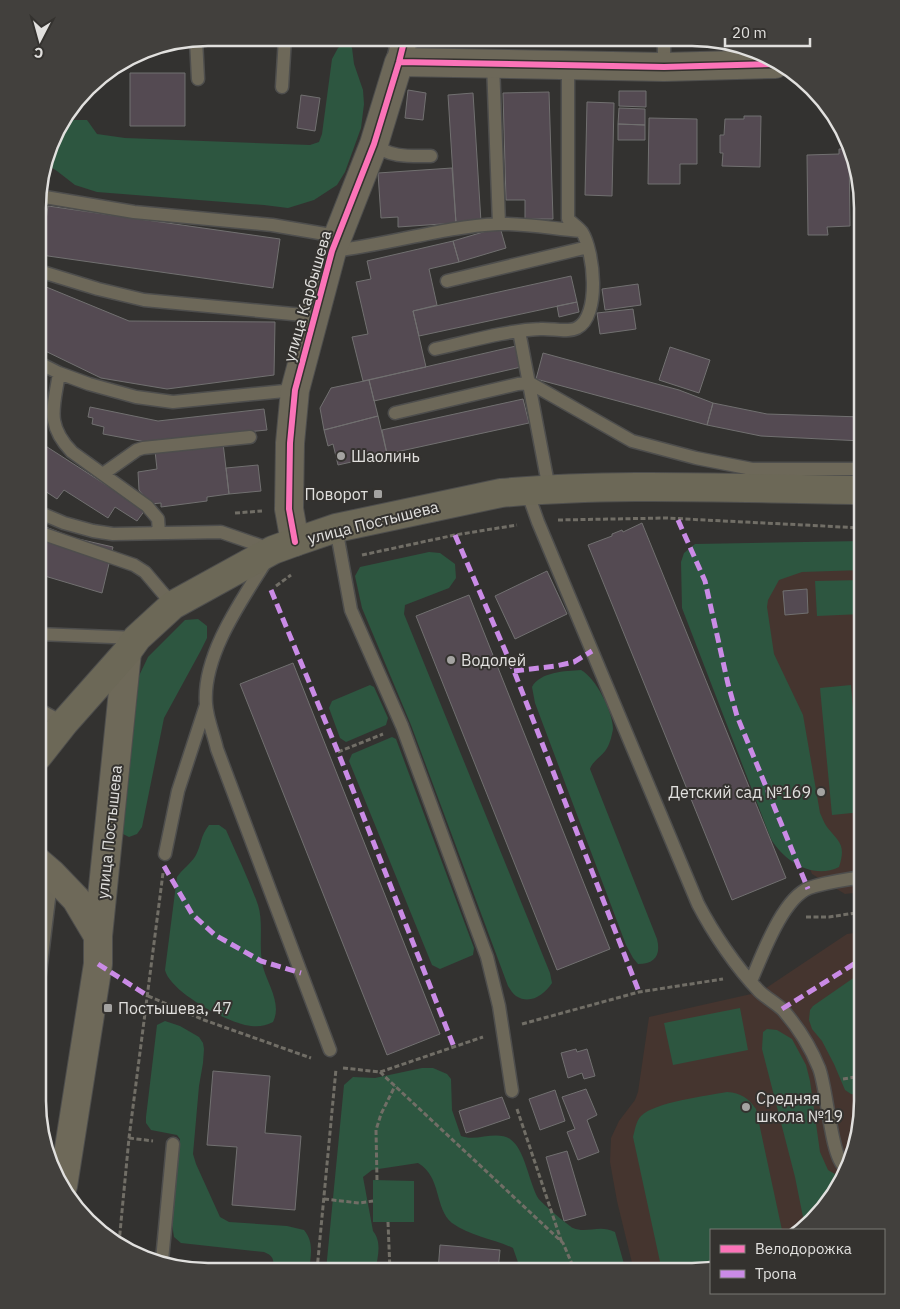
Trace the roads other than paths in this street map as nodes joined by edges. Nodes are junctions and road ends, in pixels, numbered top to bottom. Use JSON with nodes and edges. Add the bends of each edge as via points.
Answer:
{"nodes":[{"id":1,"x":285,"y":46,"type":"edge"},
{"id":2,"x":398,"y":46,"type":"edge"},
{"id":3,"x":664,"y":46,"type":"edge"},
{"id":4,"x":196,"y":47,"type":"edge"},
{"id":5,"x":737,"y":57,"type":"edge"},
{"id":6,"x":758,"y":61,"type":"edge"},
{"id":7,"x":494,"y":64,"type":"junction"},
{"id":8,"x":568,"y":65,"type":"junction"},
{"id":9,"x":664,"y":67,"type":"junction"},
{"id":10,"x":198,"y":79,"type":"dead end"},
{"id":11,"x":282,"y":87,"type":"dead end"},
{"id":12,"x":374,"y":144,"type":"junction"},
{"id":13,"x":431,"y":156,"type":"dead end"},
{"id":14,"x":47,"y":197,"type":"edge"},
{"id":15,"x":499,"y":224,"type":"junction"},
{"id":16,"x":581,"y":231,"type":"junction"},
{"id":17,"x":335,"y":244,"type":"junction"},
{"id":18,"x":588,"y":247,"type":"junction"},
{"id":19,"x":46,"y":273,"type":"edge"},
{"id":20,"x":447,"y":281,"type":"dead end"},
{"id":21,"x":314,"y":316,"type":"junction"},
{"id":22,"x":520,"y":331,"type":"junction"},
{"id":23,"x":435,"y":349,"type":"dead end"},
{"id":24,"x":46,"y":366,"type":"edge"},
{"id":25,"x":59,"y":373,"type":"junction"},
{"id":26,"x":530,"y":383,"type":"junction"},
{"id":27,"x":295,"y":390,"type":"junction"},
{"id":28,"x":395,"y":413,"type":"dead end"},
{"id":29,"x":250,"y":437,"type":"dead end"},
{"id":30,"x":854,"y":469,"type":"edge"},
{"id":31,"x":103,"y":474,"type":"junction"},
{"id":32,"x":538,"y":490,"type":"junction"},
{"id":33,"x":854,"y":490,"type":"edge"},
{"id":34,"x":46,"y":515,"type":"edge"},
{"id":35,"x":336,"y":528,"type":"junction"},
{"id":36,"x":159,"y":533,"type":"junction"},
{"id":37,"x":46,"y":535,"type":"edge"},
{"id":38,"x":284,"y":546,"type":"junction"},
{"id":39,"x":173,"y":605,"type":"junction"},
{"id":40,"x":46,"y":635,"type":"edge"},
{"id":41,"x":132,"y":645,"type":"junction"},
{"id":42,"x":206,"y":704,"type":"junction"},
{"id":43,"x":46,"y":714,"type":"edge"},
{"id":44,"x":64,"y":723,"type":"junction"},
{"id":45,"x":46,"y":746,"type":"edge"},
{"id":46,"x":165,"y":854,"type":"road end"},
{"id":47,"x":46,"y":869,"type":"edge"},
{"id":48,"x":853,"y":879,"type":"edge"},
{"id":49,"x":98,"y":936,"type":"junction"},
{"id":50,"x":751,"y":981,"type":"junction"},
{"id":51,"x":330,"y":1050,"type":"dead end"},
{"id":52,"x":512,"y":1091,"type":"road end"},
{"id":53,"x":173,"y":1144,"type":"dead end"},
{"id":54,"x":841,"y":1164,"type":"edge"},
{"id":55,"x":65,"y":1176,"type":"edge"},
{"id":56,"x":162,"y":1256,"type":"edge"}],
"edges":[{"from":1,"to":11,"type":"lane"},
{"from":2,"to":7,"type":"street"},
{"from":2,"to":12,"type":"street","name":"улица Карбышева"},
{"from":3,"to":9,"type":"lane"},
{"from":4,"to":10,"type":"lane"},
{"from":5,"to":6,"type":"street"},
{"from":5,"to":9,"type":"street"},
{"from":7,"to":8,"type":"street"},
{"from":7,"to":15,"type":"lane"},
{"from":8,"to":9,"type":"street"},
{"from":8,"to":16,"type":"lane","via":[[568,219]]},
{"from":12,"to":13,"type":"lane","via":[[382,151],[406,156]]},
{"from":12,"to":17,"type":"street","name":"улица Карбышева"},
{"from":14,"to":17,"type":"lane","via":[[134,212],[272,225]]},
{"from":15,"to":16,"type":"lane"},
{"from":15,"to":17,"type":"lane","via":[[449,230],[368,247]]},
{"from":16,"to":18,"type":"lane"},
{"from":17,"to":21,"type":"street","name":"улица Карбышева"},
{"from":18,"to":20,"type":"lane"},
{"from":18,"to":22,"type":"lane","via":[[593,268],[593,297],[582,325],[569,331],[541,328]]},
{"from":19,"to":21,"type":"lane","via":[[144,300]]},
{"from":21,"to":27,"type":"street","name":"улица Карбышева"},
{"from":22,"to":23,"type":"lane"},
{"from":22,"to":26,"type":"lane"},
{"from":24,"to":25,"type":"lane"},
{"from":25,"to":27,"type":"lane","via":[[136,397],[173,402]]},
{"from":25,"to":31,"type":"lane","via":[[53,418],[56,430],[72,452]]},
{"from":26,"to":28,"type":"lane"},
{"from":26,"to":30,"type":"lane","via":[[632,441],[752,469]]},
{"from":26,"to":32,"type":"lane"},
{"from":27,"to":38,"type":"street","name":"улица Карбышева"},
{"from":29,"to":31,"type":"lane","via":[[143,448]]},
{"from":31,"to":36,"type":"lane","via":[[147,506],[158,519]]},
{"from":32,"to":33,"type":"main road","name":"улица Постышева"},
{"from":32,"to":35,"type":"main road","name":"улица Постышева","via":[[501,493]]},
{"from":32,"to":50,"type":"lane","via":[[538,522],[698,904],[710,926]]},
{"from":34,"to":36,"type":"lane","via":[[93,531]]},
{"from":35,"to":38,"type":"main road","name":"улица Постышева"},
{"from":35,"to":52,"type":"lane","via":[[351,610],[402,726],[487,956],[499,1006]]},
{"from":36,"to":38,"type":"lane","via":[[222,532]]},
{"from":37,"to":39,"type":"lane","via":[[134,565],[145,572]]},
{"from":38,"to":39,"type":"main road","name":"улица Постышева"},
{"from":38,"to":42,"type":"lane","via":[[224,630],[213,658]]},
{"from":39,"to":41,"type":"main road","name":"улица Постышева"},
{"from":40,"to":41,"type":"lane"},
{"from":41,"to":44,"type":"main road"},
{"from":41,"to":49,"type":"main road","name":"улица Постышева"},
{"from":42,"to":46,"type":"lane","via":[[178,790]]},
{"from":42,"to":51,"type":"lane","via":[[217,749]]},
{"from":43,"to":44,"type":"lane"},
{"from":44,"to":45,"type":"main road"},
{"from":47,"to":49,"type":"main road","via":[[76,898]]},
{"from":48,"to":50,"type":"lane","via":[[808,889],[796,898],[780,917]]},
{"from":49,"to":55,"type":"main road","name":"улица Постышева","via":[[98,964]]},
{"from":50,"to":54,"type":"lane","via":[[782,1010],[815,1059],[824,1081],[835,1150]]},
{"from":53,"to":56,"type":"lane"}]}
